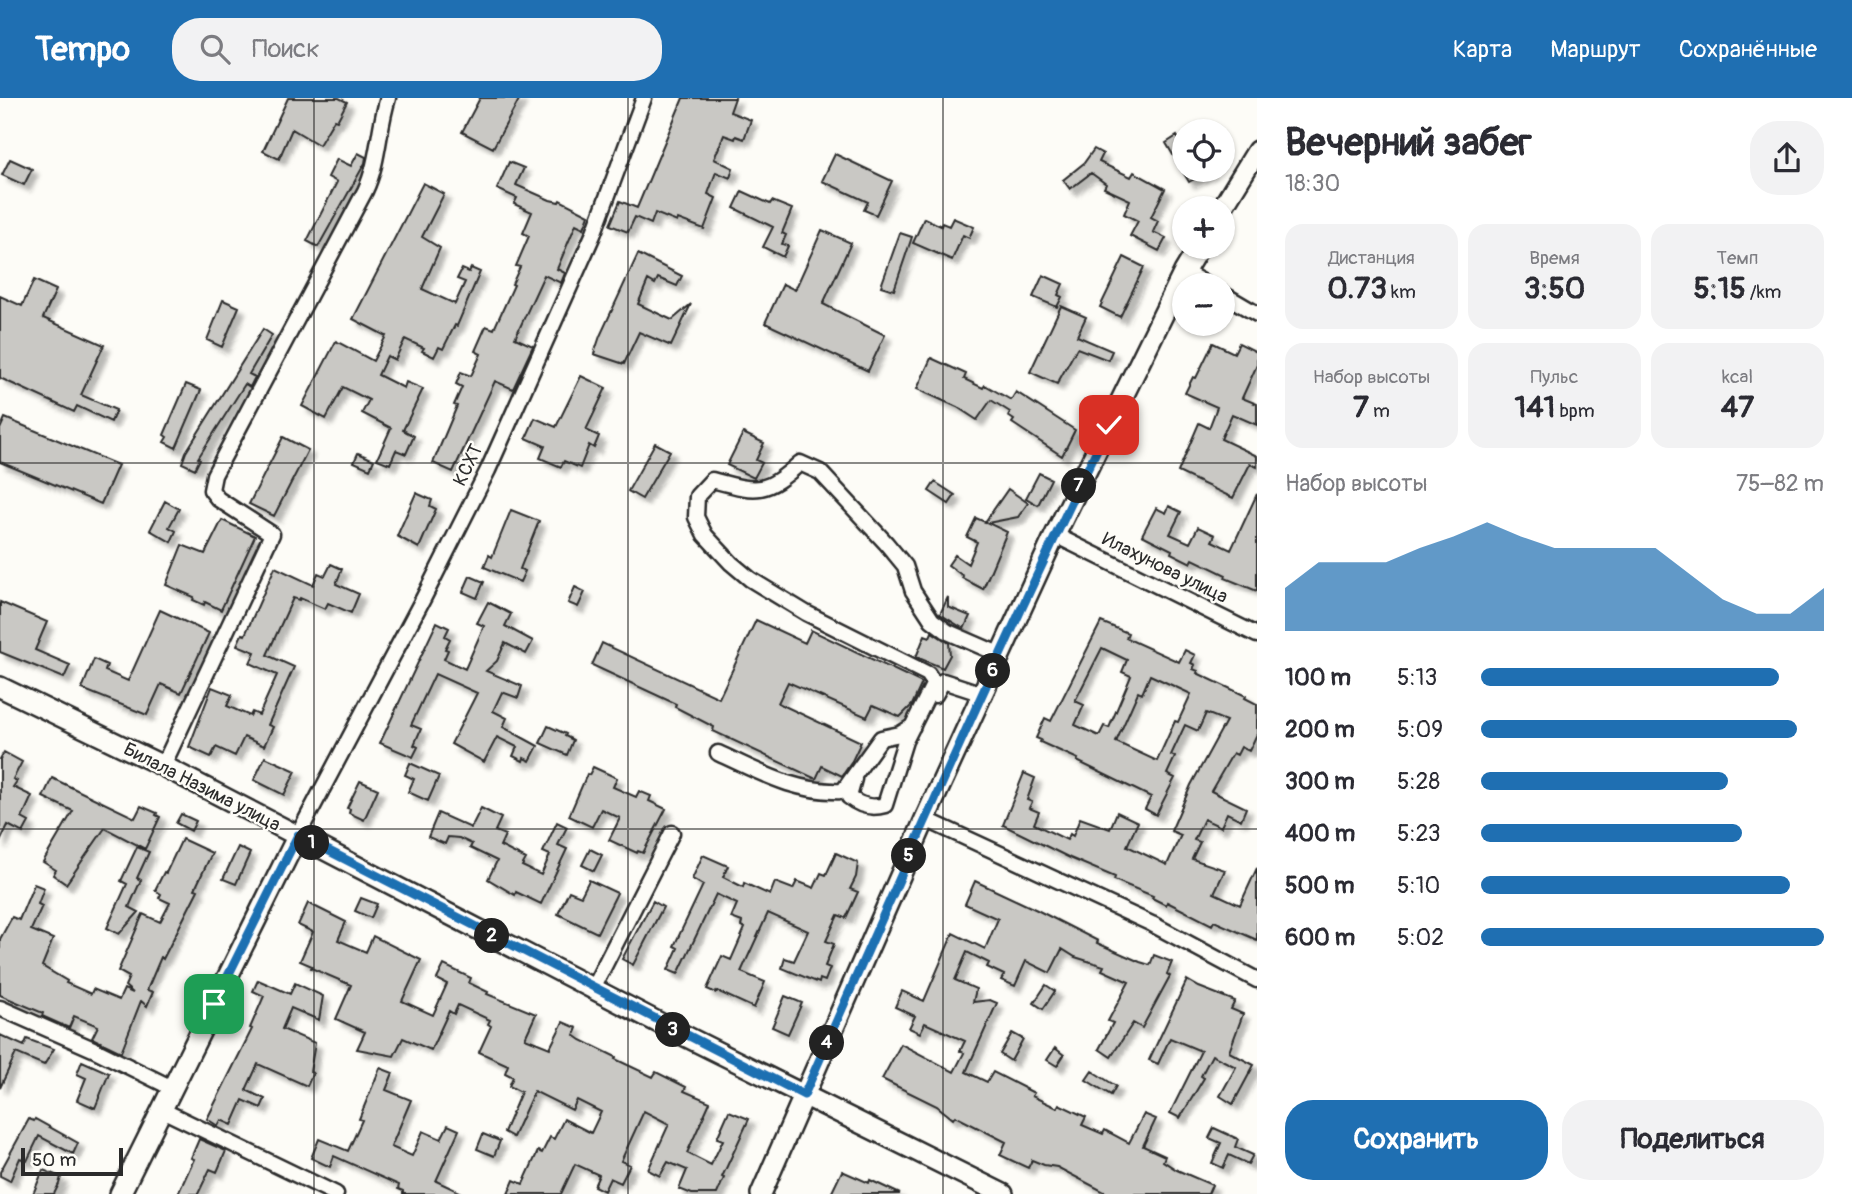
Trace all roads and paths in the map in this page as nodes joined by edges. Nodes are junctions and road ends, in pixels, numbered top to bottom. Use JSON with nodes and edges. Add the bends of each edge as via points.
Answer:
{"nodes":[{"id":1,"x":388,"y":98,"type":"edge"},
{"id":2,"x":645,"y":98,"type":"edge"},
{"id":3,"x":1257,"y":151,"type":"edge"},
{"id":4,"x":1229,"y":196,"type":"edge"},
{"id":5,"x":1192,"y":259,"type":"edge"},
{"id":6,"x":1184,"y":272,"type":"joint"},
{"id":7,"x":1235,"y":301,"type":"edge"},
{"id":8,"x":1257,"y":314,"type":"edge"},
{"id":9,"x":1055,"y":535,"type":"junction"},
{"id":10,"x":1257,"y":635,"type":"edge"},
{"id":11,"x":1001,"y":655,"type":"junction"},
{"id":12,"x":0,"y":687,"type":"edge"},
{"id":13,"x":983,"y":694,"type":"junction"},
{"id":14,"x":915,"y":725,"type":"junction"},
{"id":15,"x":718,"y":753,"type":"dead end"},
{"id":16,"x":163,"y":766,"type":"junction"},
{"id":17,"x":854,"y":779,"type":"junction"},
{"id":18,"x":925,"y":820,"type":"junction"},
{"id":19,"x":672,"y":833,"type":"dead end"},
{"id":20,"x":298,"y":835,"type":"junction"},
{"id":21,"x":1257,"y":980,"type":"edge"},
{"id":22,"x":593,"y":988,"type":"junction"},
{"id":23,"x":0,"y":1008,"type":"edge"},
{"id":24,"x":172,"y":1088,"type":"junction"},
{"id":25,"x":804,"y":1095,"type":"junction"},
{"id":26,"x":160,"y":1109,"type":"junction"},
{"id":27,"x":120,"y":1194,"type":"edge"},
{"id":28,"x":336,"y":1194,"type":"edge"},
{"id":29,"x":761,"y":1194,"type":"edge"},
{"id":30,"x":1003,"y":1194,"type":"edge"}],
"edges":[{"from":1,"to":16,"type":"street","via":[[373,175],[214,475],[211,490],[218,499],[272,534]]},
{"from":2,"to":20,"type":"street","name":"КСХТ","via":[[593,235],[488,470]]},
{"from":3,"to":4,"type":"street"},
{"from":5,"to":6,"type":"street"},
{"from":6,"to":9,"type":"street"},
{"from":7,"to":8,"type":"street"},
{"from":9,"to":10,"type":"street","name":"Илахунова улица"},
{"from":9,"to":11,"type":"street"},
{"from":11,"to":13,"type":"street"},
{"from":11,"to":14,"type":"street","via":[[932,620],[905,566],[820,472],[800,463],[763,489],[712,480],[697,496],[695,517],[705,536],[731,563],[806,613],[928,674],[934,683]]},
{"from":12,"to":16,"type":"street","name":"Билала Назима улица"},
{"from":13,"to":14,"type":"street","via":[[943,681]]},
{"from":13,"to":18,"type":"street"},
{"from":14,"to":17,"type":"street","via":[[881,738]]},
{"from":14,"to":17,"type":"street","via":[[905,741],[885,805],[859,806],[849,797]]},
{"from":15,"to":17,"type":"street","via":[[769,778],[827,792],[843,791]]},
{"from":16,"to":20,"type":"street","name":"Билала Назима улица"},
{"from":18,"to":21,"type":"street","via":[[1152,924]]},
{"from":18,"to":25,"type":"street"},
{"from":19,"to":22,"type":"street"},
{"from":20,"to":22,"type":"street","name":"Билала Назима улица"},
{"from":20,"to":24,"type":"street"},
{"from":22,"to":25,"type":"street","name":"Билала Назима улица"},
{"from":23,"to":24,"type":"street"},
{"from":24,"to":26,"type":"street"},
{"from":25,"to":29,"type":"street"},
{"from":25,"to":30,"type":"street","name":"Билала Назима улица"},
{"from":26,"to":27,"type":"street"},
{"from":26,"to":28,"type":"street"}]}
